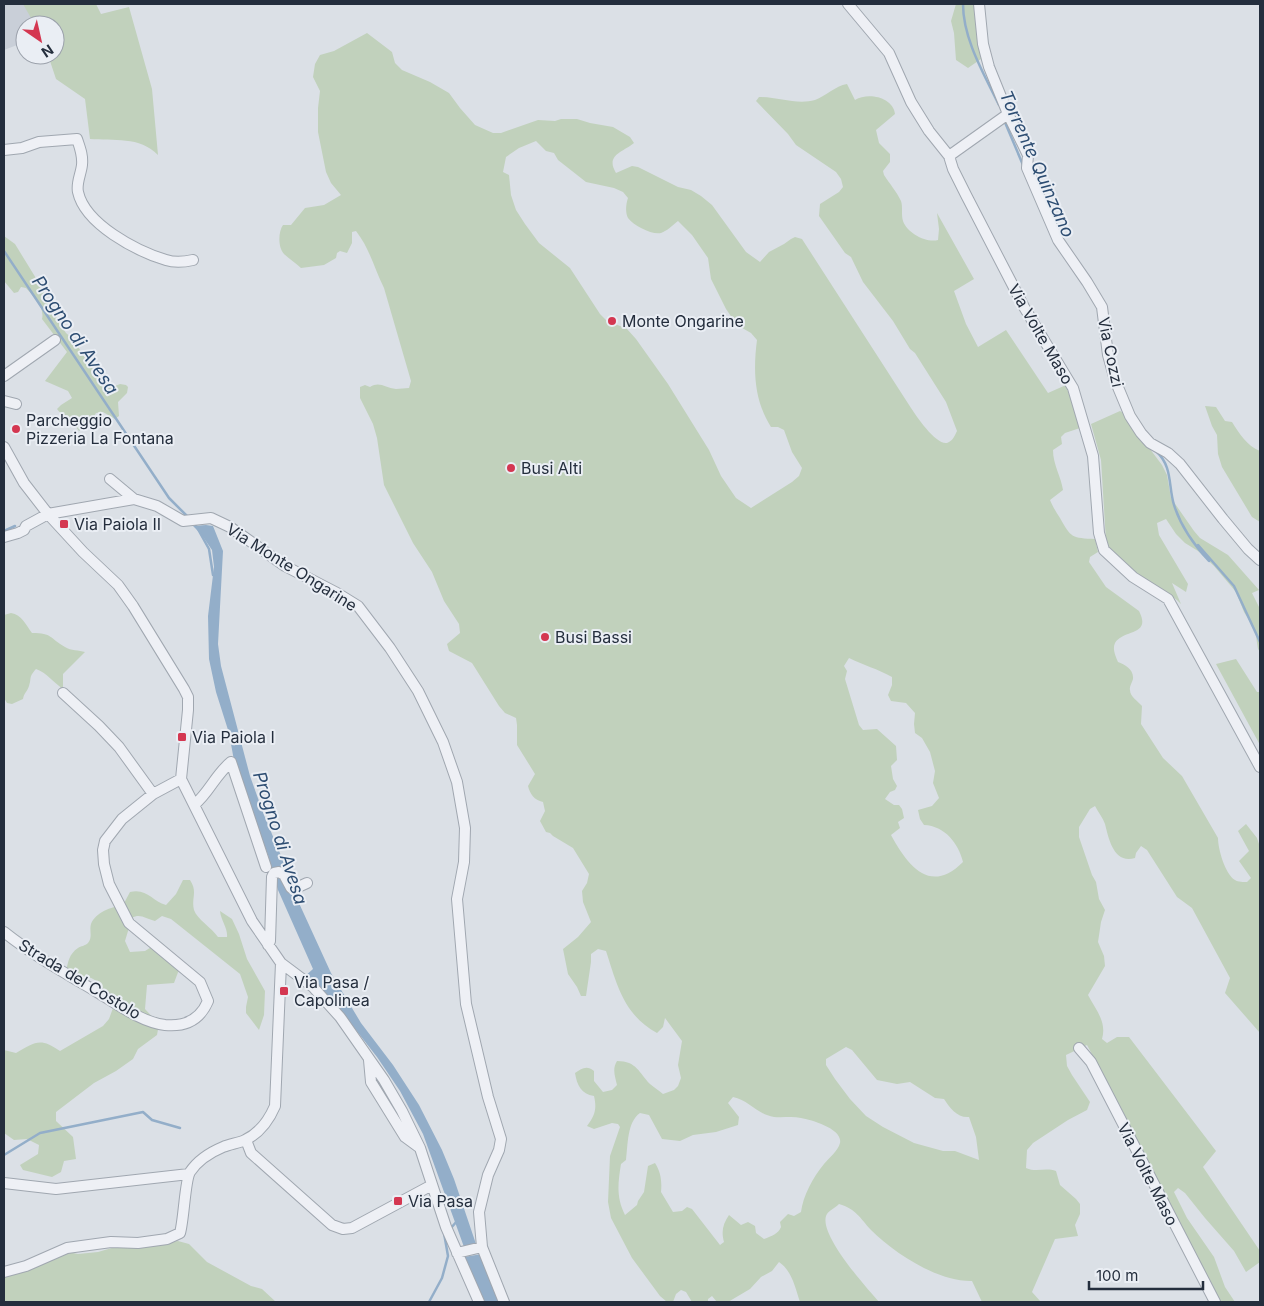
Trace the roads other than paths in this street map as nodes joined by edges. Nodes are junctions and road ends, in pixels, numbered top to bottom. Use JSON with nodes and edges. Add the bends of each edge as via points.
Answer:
{"nodes":[{"id":1,"x":848,"y":4,"type":"edge"},
{"id":2,"x":979,"y":4,"type":"edge"},
{"id":3,"x":1005,"y":116,"type":"junction"},
{"id":4,"x":4,"y":150,"type":"edge"},
{"id":5,"x":950,"y":156,"type":"junction"},
{"id":6,"x":193,"y":260,"type":"dead end"},
{"id":7,"x":55,"y":340,"type":"dead end"},
{"id":8,"x":4,"y":376,"type":"edge"},
{"id":9,"x":4,"y":401,"type":"edge"},
{"id":10,"x":16,"y":404,"type":"dead end"},
{"id":11,"x":4,"y":447,"type":"edge"},
{"id":12,"x":110,"y":479,"type":"dead end"},
{"id":13,"x":134,"y":499,"type":"junction"},
{"id":14,"x":48,"y":514,"type":"junction"},
{"id":15,"x":4,"y":537,"type":"edge"},
{"id":16,"x":1260,"y":560,"type":"edge"},
{"id":17,"x":63,"y":693,"type":"dead end"},
{"id":18,"x":1260,"y":767,"type":"edge"},
{"id":19,"x":181,"y":779,"type":"junction"},
{"id":20,"x":153,"y":794,"type":"junction"},
{"id":21,"x":194,"y":805,"type":"junction"},
{"id":22,"x":266,"y":867,"type":"dead end"},
{"id":23,"x":307,"y":883,"type":"dead end"},
{"id":24,"x":4,"y":932,"type":"edge"},
{"id":25,"x":268,"y":945,"type":"junction"},
{"id":26,"x":281,"y":963,"type":"junction"},
{"id":27,"x":1079,"y":1048,"type":"dead end"},
{"id":28,"x":246,"y":1140,"type":"junction"},
{"id":29,"x":189,"y":1174,"type":"junction"},
{"id":30,"x":4,"y":1183,"type":"edge"},
{"id":31,"x":432,"y":1185,"type":"junction"},
{"id":32,"x":479,"y":1248,"type":"junction"},
{"id":33,"x":461,"y":1252,"type":"junction"},
{"id":34,"x":4,"y":1272,"type":"edge"},
{"id":35,"x":479,"y":1302,"type":"edge"},
{"id":36,"x":504,"y":1302,"type":"edge"},
{"id":37,"x":1215,"y":1302,"type":"edge"}],
"edges":[{"from":1,"to":5,"type":"street","via":[[889,53],[911,102]]},
{"from":2,"to":3,"type":"street","name":"Via Cozzi","via":[[983,44]]},
{"from":3,"to":5,"type":"street"},
{"from":3,"to":16,"type":"street","name":"Via Cozzi","via":[[1025,147],[1027,168],[1058,240],[1102,307],[1110,363],[1130,416],[1150,443],[1180,464]]},
{"from":4,"to":6,"type":"street","via":[[39,142],[77,139],[82,154],[78,189],[87,211],[112,235],[126,243],[167,261]]},
{"from":5,"to":18,"type":"street","name":"Via Volte Maso","via":[[953,169],[1024,307],[1073,388],[1093,456],[1099,533],[1104,550],[1133,577],[1168,599]]},
{"from":7,"to":8,"type":"street"},
{"from":9,"to":10,"type":"street"},
{"from":11,"to":14,"type":"street","via":[[24,483]]},
{"from":12,"to":13,"type":"street"},
{"from":13,"to":14,"type":"street","name":"Via Monte Ongarine"},
{"from":13,"to":32,"type":"street","name":"Via Monte Ongarine","via":[[157,506],[183,520],[211,518],[230,527],[285,566],[358,606],[418,691],[443,742],[457,782],[465,828],[464,862],[457,899],[466,1004],[501,1139],[478,1212]]},
{"from":14,"to":15,"type":"street","name":"Via Monte Ongarine","via":[[18,534]]},
{"from":14,"to":19,"type":"street","via":[[118,585],[184,689],[188,710]]},
{"from":17,"to":20,"type":"street","via":[[119,747]]},
{"from":19,"to":20,"type":"street","name":"Strada del Costolo"},
{"from":19,"to":21,"type":"street"},
{"from":20,"to":24,"type":"street","name":"Strada del Costolo","via":[[122,819],[105,841],[106,874],[129,923],[200,982],[208,1001],[198,1017],[187,1024],[165,1025],[141,1018],[34,954]]},
{"from":21,"to":22,"type":"street","via":[[230,762]]},
{"from":21,"to":25,"type":"street"},
{"from":23,"to":25,"type":"street","via":[[291,888],[279,872],[272,877]]},
{"from":25,"to":26,"type":"street"},
{"from":26,"to":28,"type":"street","via":[[275,1106],[270,1118]]},
{"from":26,"to":31,"type":"street","via":[[313,987],[340,1017],[369,1059],[402,1111],[420,1148]]},
{"from":27,"to":37,"type":"street","name":"Via Volte Maso","via":[[1091,1062]]},
{"from":28,"to":29,"type":"street","via":[[223,1147],[200,1160]]},
{"from":28,"to":31,"type":"street","via":[[252,1153],[332,1225],[342,1229],[352,1228]]},
{"from":29,"to":30,"type":"street","via":[[56,1189]]},
{"from":29,"to":34,"type":"street","via":[[180,1232],[167,1239],[67,1248]]},
{"from":31,"to":33,"type":"street"},
{"from":32,"to":33,"type":"street"},
{"from":32,"to":36,"type":"street"},
{"from":33,"to":35,"type":"street"}]}
